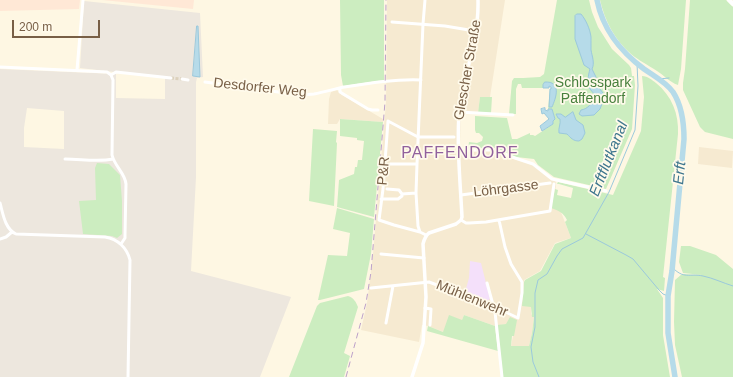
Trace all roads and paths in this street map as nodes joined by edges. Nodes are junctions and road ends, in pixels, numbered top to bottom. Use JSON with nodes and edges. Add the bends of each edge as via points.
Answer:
{"nodes":[{"id":1,"x":83,"y":0,"type":"edge"},
{"id":2,"x":425,"y":0,"type":"edge"},
{"id":3,"x":478,"y":0,"type":"edge"},
{"id":4,"x":729,"y":0,"type":"edge"},
{"id":5,"x":733,"y":4,"type":"edge"},
{"id":6,"x":392,"y":22,"type":"dead end"},
{"id":7,"x":423,"y":24,"type":"junction"},
{"id":8,"x":476,"y":31,"type":"junction"},
{"id":9,"x":0,"y":67,"type":"edge"},
{"id":10,"x":77,"y":70,"type":"junction"},
{"id":11,"x":111,"y":75,"type":"junction"},
{"id":12,"x":171,"y":78,"type":"tunnel mouth"},
{"id":13,"x":182,"y":79,"type":"tunnel mouth"},
{"id":14,"x":188,"y":80,"type":"dead end"},
{"id":15,"x":421,"y":80,"type":"junction"},
{"id":16,"x":205,"y":82,"type":"dead end"},
{"id":17,"x":340,"y":88,"type":"junction"},
{"id":18,"x":378,"y":110,"type":"dead end"},
{"id":19,"x":459,"y":112,"type":"junction"},
{"id":20,"x":513,"y":115,"type":"dead end"},
{"id":21,"x":418,"y":137,"type":"junction"},
{"id":22,"x":454,"y":137,"type":"dead end"},
{"id":23,"x":458,"y":150,"type":"junction"},
{"id":24,"x":65,"y":159,"type":"dead end"},
{"id":25,"x":113,"y":159,"type":"junction"},
{"id":26,"x":390,"y":164,"type":"dead end"},
{"id":27,"x":417,"y":164,"type":"junction"},
{"id":28,"x":553,"y":181,"type":"junction"},
{"id":29,"x":387,"y":189,"type":"dead end"},
{"id":30,"x":606,"y":190,"type":"dead end"},
{"id":31,"x":402,"y":194,"type":"junction"},
{"id":32,"x":416,"y":194,"type":"junction"},
{"id":33,"x":461,"y":194,"type":"junction"},
{"id":34,"x":381,"y":199,"type":"junction"},
{"id":35,"x":0,"y":203,"type":"edge"},
{"id":36,"x":461,"y":220,"type":"junction"},
{"id":37,"x":499,"y":220,"type":"junction"},
{"id":38,"x":472,"y":223,"type":"junction"},
{"id":39,"x":473,"y":228,"type":"dead end"},
{"id":40,"x":12,"y":232,"type":"junction"},
{"id":41,"x":420,"y":232,"type":"junction"},
{"id":42,"x":426,"y":235,"type":"junction"},
{"id":43,"x":0,"y":239,"type":"edge"},
{"id":44,"x":121,"y":244,"type":"junction"},
{"id":45,"x":381,"y":254,"type":"dead end"},
{"id":46,"x":424,"y":258,"type":"junction"},
{"id":47,"x":426,"y":282,"type":"junction"},
{"id":48,"x":487,"y":283,"type":"dead end"},
{"id":49,"x":393,"y":286,"type":"junction"},
{"id":50,"x":371,"y":288,"type":"dead end"},
{"id":51,"x":493,"y":306,"type":"junction"},
{"id":52,"x":425,"y":308,"type":"junction"},
{"id":53,"x":386,"y":323,"type":"dead end"},
{"id":54,"x":430,"y":325,"type":"dead end"},
{"id":55,"x":128,"y":377,"type":"edge"},
{"id":56,"x":412,"y":377,"type":"edge"},
{"id":57,"x":502,"y":377,"type":"edge"}],
"edges":[{"from":1,"to":10,"type":"street"},
{"from":2,"to":7,"type":"street"},
{"from":3,"to":8,"type":"street","name":"Glescher Straße"},
{"from":4,"to":5,"type":"main road"},
{"from":6,"to":7,"type":"street"},
{"from":7,"to":8,"type":"street"},
{"from":7,"to":15,"type":"street"},
{"from":8,"to":19,"type":"street","name":"Glescher Straße"},
{"from":9,"to":10,"type":"street"},
{"from":10,"to":11,"type":"street","via":[[107,72]]},
{"from":11,"to":12,"type":"street","via":[[116,72]]},
{"from":11,"to":25,"type":"street","via":[[114,80]]},
{"from":13,"to":14,"type":"street"},
{"from":15,"to":17,"type":"street","name":"Desdorfer Weg","via":[[373,82]]},
{"from":15,"to":21,"type":"street"},
{"from":16,"to":17,"type":"street","name":"Desdorfer Weg","via":[[293,94],[313,94]]},
{"from":17,"to":18,"type":"street","via":[[340,92],[368,109]]},
{"from":19,"to":20,"type":"street"},
{"from":19,"to":23,"type":"street","name":"Glescher Straße"},
{"from":21,"to":22,"type":"street"},
{"from":21,"to":27,"type":"street"},
{"from":21,"to":34,"type":"street","name":"P&R","via":[[388,121]]},
{"from":23,"to":28,"type":"street","via":[[495,150],[533,164]]},
{"from":23,"to":33,"type":"street","name":"Glescher Straße"},
{"from":24,"to":25,"type":"street"},
{"from":25,"to":44,"type":"street","via":[[126,184],[125,235]]},
{"from":26,"to":27,"type":"street"},
{"from":27,"to":32,"type":"street"},
{"from":28,"to":30,"type":"street"},
{"from":28,"to":33,"type":"street","name":"Löhrgasse"},
{"from":28,"to":37,"type":"street","via":[[550,211]]},
{"from":29,"to":31,"type":"street","via":[[400,190]]},
{"from":31,"to":32,"type":"street"},
{"from":31,"to":34,"type":"street","via":[[398,199]]},
{"from":32,"to":41,"type":"street"},
{"from":33,"to":36,"type":"street","name":"Glescher Straße"},
{"from":34,"to":41,"type":"street","name":"P&R","via":[[379,220]]},
{"from":35,"to":40,"type":"street"},
{"from":36,"to":38,"type":"street"},
{"from":36,"to":42,"type":"street"},
{"from":37,"to":38,"type":"street"},
{"from":37,"to":51,"type":"street","name":"Mühlenwehr","via":[[511,264],[522,282],[522,293],[518,318]]},
{"from":38,"to":39,"type":"street"},
{"from":40,"to":43,"type":"street"},
{"from":40,"to":44,"type":"street","via":[[20,235],[105,237]]},
{"from":41,"to":42,"type":"street"},
{"from":42,"to":46,"type":"street","via":[[423,244]]},
{"from":44,"to":55,"type":"street","via":[[130,260]]},
{"from":45,"to":46,"type":"street"},
{"from":46,"to":47,"type":"street"},
{"from":47,"to":49,"type":"street"},
{"from":47,"to":51,"type":"street","name":"Mühlenwehr"},
{"from":47,"to":52,"type":"street"},
{"from":48,"to":51,"type":"street"},
{"from":49,"to":50,"type":"street"},
{"from":49,"to":53,"type":"street"},
{"from":51,"to":57,"type":"street"},
{"from":52,"to":54,"type":"street","via":[[431,309]]},
{"from":52,"to":56,"type":"street","via":[[423,343]]}]}
